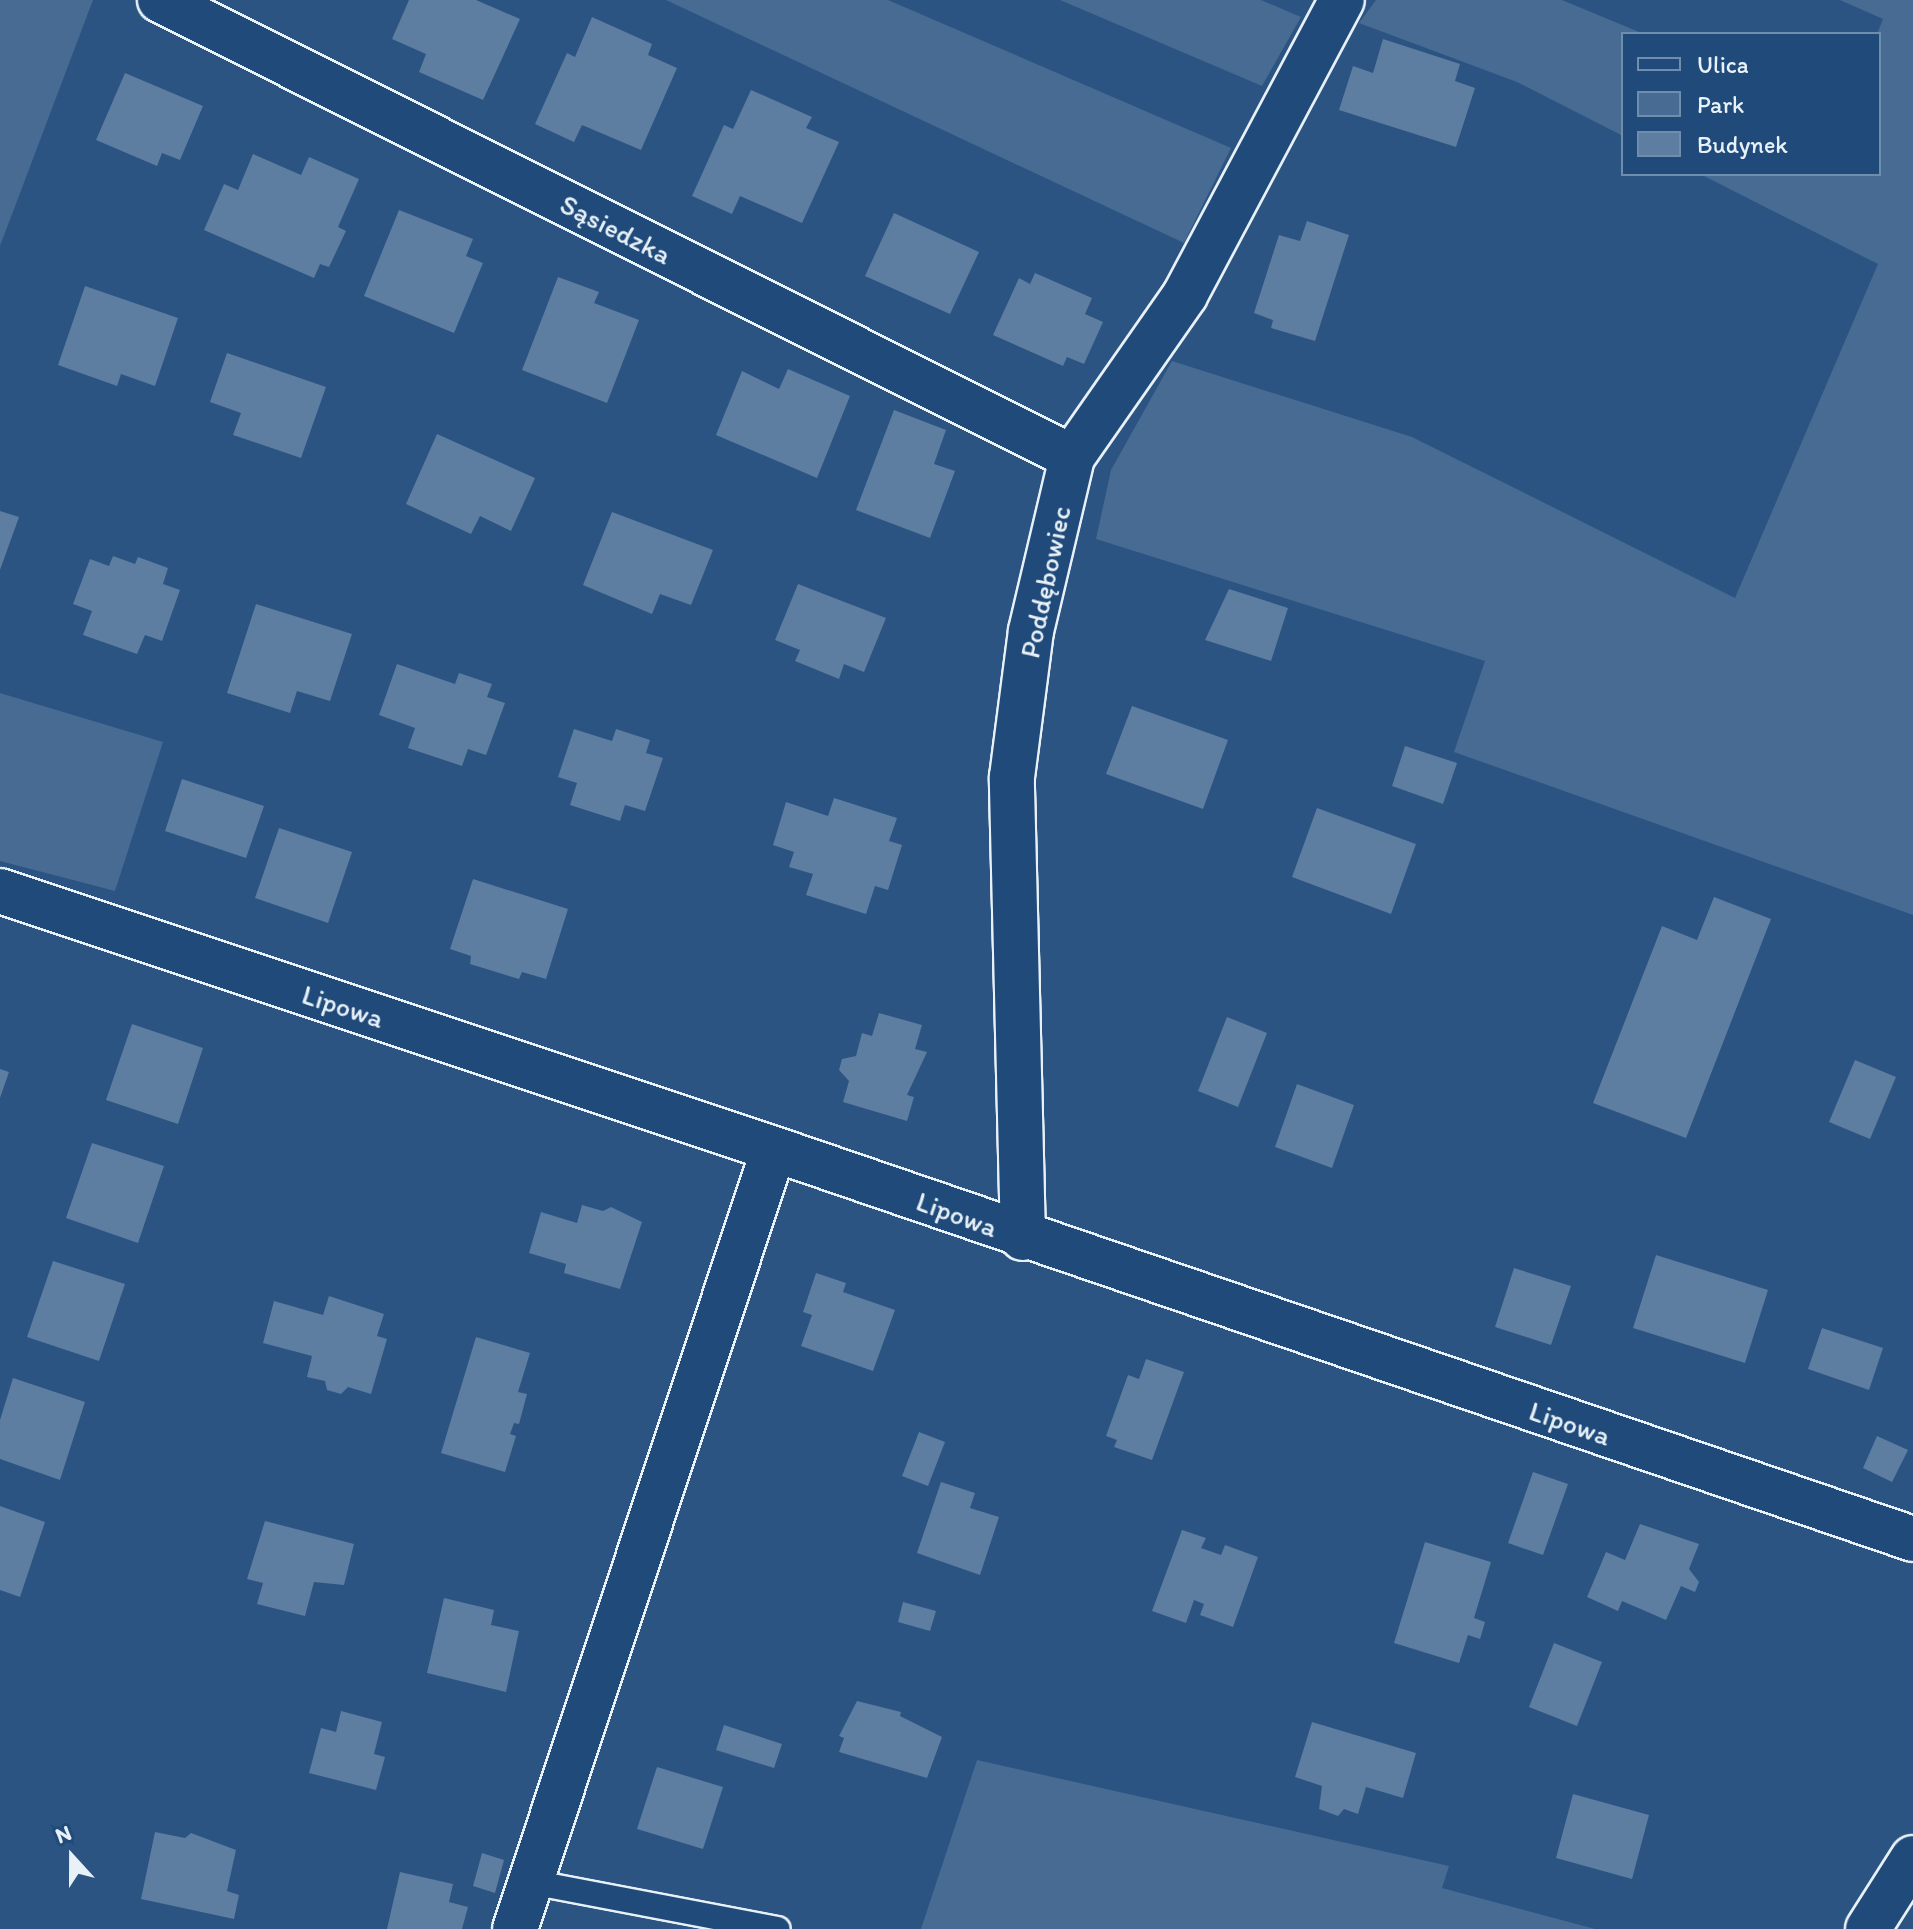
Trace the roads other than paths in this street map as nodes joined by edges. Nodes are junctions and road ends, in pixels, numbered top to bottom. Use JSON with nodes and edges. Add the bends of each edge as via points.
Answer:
{"nodes":[{"id":1,"x":160,"y":0,"type":"edge"},
{"id":2,"x":1342,"y":0,"type":"edge"},
{"id":3,"x":1072,"y":457,"type":"junction"},
{"id":4,"x":0,"y":891,"type":"edge"},
{"id":5,"x":774,"y":1149,"type":"junction"},
{"id":6,"x":1023,"y":1238,"type":"junction"},
{"id":7,"x":1913,"y":1539,"type":"edge"},
{"id":8,"x":1913,"y":1858,"type":"edge"},
{"id":9,"x":531,"y":1882,"type":"junction"},
{"id":10,"x":515,"y":1929,"type":"edge"},
{"id":11,"x":778,"y":1929,"type":"edge"},
{"id":12,"x":1868,"y":1929,"type":"edge"}],
"edges":[{"from":1,"to":3,"type":"street","name":"Sąsiedzka"},
{"from":2,"to":3,"type":"street","name":"Poddębowiec","via":[[1185,295]]},
{"from":3,"to":6,"type":"street","name":"Poddębowiec","via":[[1031,631],[1012,777]]},
{"from":4,"to":5,"type":"street","name":"Lipowa"},
{"from":5,"to":6,"type":"street","name":"Lipowa"},
{"from":5,"to":9,"type":"street"},
{"from":6,"to":7,"type":"street","name":"Lipowa"},
{"from":8,"to":12,"type":"street"},
{"from":9,"to":10,"type":"street"},
{"from":9,"to":11,"type":"lane"}]}
